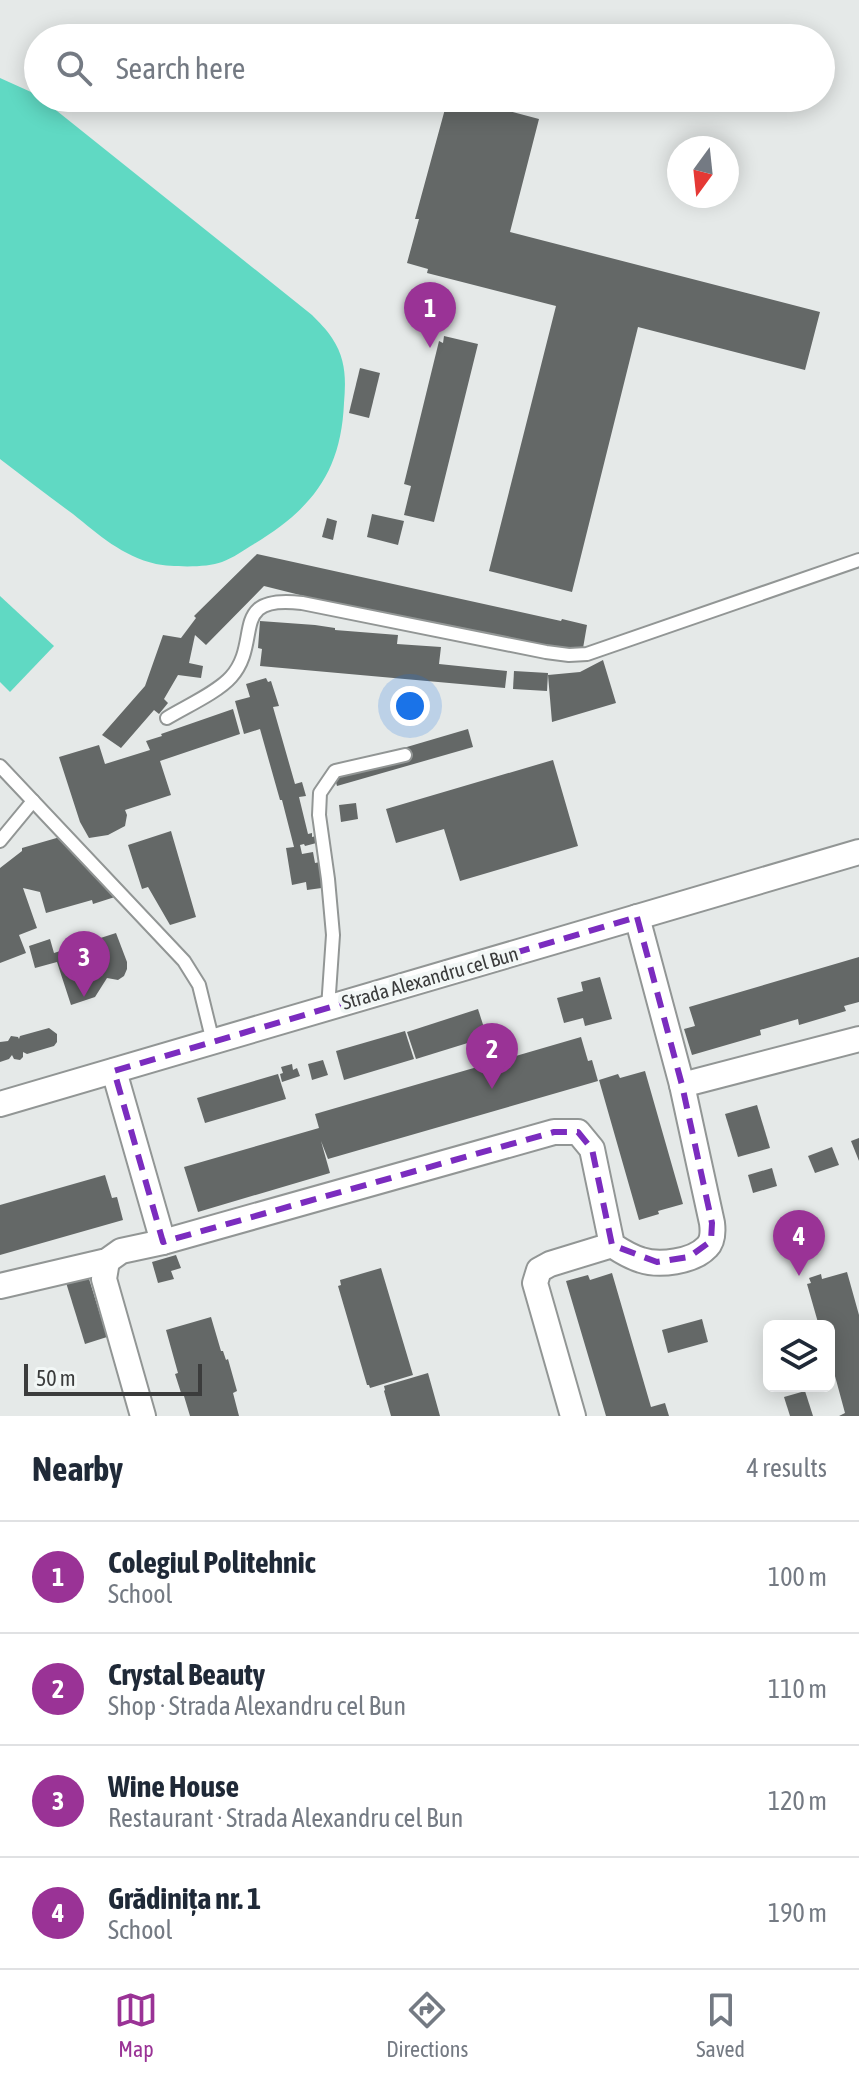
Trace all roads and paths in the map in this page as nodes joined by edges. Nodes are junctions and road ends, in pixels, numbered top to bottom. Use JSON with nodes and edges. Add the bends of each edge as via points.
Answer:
{"nodes":[{"id":1,"x":859,"y":560,"type":"edge"},
{"id":2,"x":167,"y":718,"type":"dead end"},
{"id":3,"x":405,"y":755,"type":"dead end"},
{"id":4,"x":0,"y":766,"type":"edge"},
{"id":5,"x":33,"y":801,"type":"junction"},
{"id":6,"x":0,"y":841,"type":"edge"},
{"id":7,"x":859,"y":852,"type":"edge"},
{"id":8,"x":637,"y":917,"type":"junction"},
{"id":9,"x":328,"y":1008,"type":"junction"},
{"id":10,"x":859,"y":1039,"type":"edge"},
{"id":11,"x":213,"y":1042,"type":"junction"},
{"id":12,"x":114,"y":1071,"type":"junction"},
{"id":13,"x":682,"y":1085,"type":"junction"},
{"id":14,"x":0,"y":1104,"type":"edge"},
{"id":15,"x":163,"y":1242,"type":"junction"},
{"id":16,"x":612,"y":1245,"type":"junction"},
{"id":17,"x":107,"y":1261,"type":"junction"},
{"id":18,"x":0,"y":1286,"type":"edge"},
{"id":19,"x":143,"y":1416,"type":"edge"},
{"id":20,"x":573,"y":1416,"type":"edge"}],
"edges":[{"from":1,"to":2,"type":"lane","via":[[587,654],[546,652],[302,603],[270,603],[253,616],[231,677]]},
{"from":3,"to":9,"type":"lane","via":[[335,771],[320,793],[333,935]]},
{"from":4,"to":5,"type":"lane"},
{"from":5,"to":6,"type":"lane"},
{"from":5,"to":11,"type":"lane","via":[[184,961],[199,985]]},
{"from":7,"to":8,"type":"street","name":"Strada Alexandru cel Bun"},
{"from":8,"to":9,"type":"street","name":"Strada Alexandru cel Bun"},
{"from":8,"to":13,"type":"street"},
{"from":9,"to":11,"type":"street","name":"Strada Alexandru cel Bun"},
{"from":10,"to":13,"type":"street"},
{"from":11,"to":12,"type":"street","name":"Strada Alexandru cel Bun"},
{"from":12,"to":14,"type":"street","name":"Strada Alexandru cel Bun"},
{"from":12,"to":15,"type":"street"},
{"from":13,"to":16,"type":"street","via":[[712,1223],[711,1241],[689,1257],[657,1262],[642,1261]]},
{"from":15,"to":16,"type":"street","via":[[554,1132],[578,1132],[592,1149]]},
{"from":15,"to":17,"type":"street","via":[[121,1251]]},
{"from":16,"to":20,"type":"street","via":[[550,1264],[539,1270],[535,1283]]},
{"from":17,"to":18,"type":"street"},
{"from":17,"to":19,"type":"street","via":[[104,1279]]}]}
